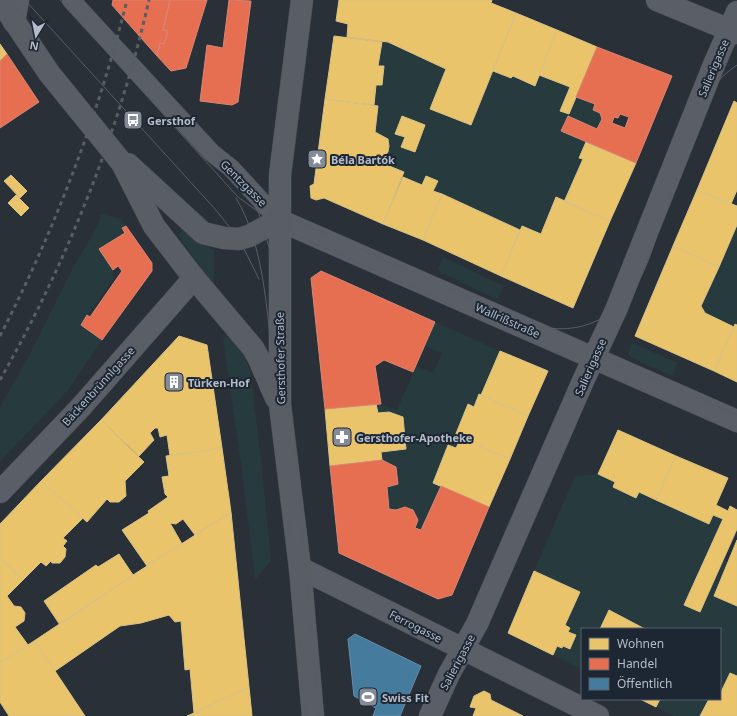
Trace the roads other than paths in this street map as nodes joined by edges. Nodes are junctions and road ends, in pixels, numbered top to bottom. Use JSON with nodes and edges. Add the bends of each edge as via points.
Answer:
{"nodes":[{"id":1,"x":0,"y":0,"type":"edge"},
{"id":2,"x":18,"y":0,"type":"edge"},
{"id":3,"x":71,"y":0,"type":"edge"},
{"id":4,"x":302,"y":0,"type":"edge"},
{"id":5,"x":657,"y":0,"type":"edge"},
{"id":6,"x":14,"y":22,"type":"junction"},
{"id":7,"x":734,"y":25,"type":"edge"},
{"id":8,"x":114,"y":152,"type":"junction"},
{"id":9,"x":279,"y":220,"type":"junction"},
{"id":10,"x":194,"y":278,"type":"junction"},
{"id":11,"x":593,"y":358,"type":"junction"},
{"id":12,"x":280,"y":405,"type":"junction"},
{"id":13,"x":737,"y":421,"type":"edge"},
{"id":14,"x":0,"y":492,"type":"edge"},
{"id":15,"x":300,"y":568,"type":"junction"},
{"id":16,"x":463,"y":650,"type":"junction"},
{"id":17,"x":313,"y":716,"type":"edge"},
{"id":18,"x":430,"y":716,"type":"edge"},
{"id":19,"x":598,"y":716,"type":"edge"}],
"edges":[{"from":1,"to":6,"type":"main road"},
{"from":2,"to":6,"type":"street"},
{"from":3,"to":9,"type":"lane","name":"Gentzgasse","via":[[212,153],[231,168]]},
{"from":4,"to":9,"type":"main road","name":"Gersthofer Straße","via":[[280,175]]},
{"from":5,"to":7,"type":"street"},
{"from":6,"to":8,"type":"main road","via":[[49,73]]},
{"from":7,"to":11,"type":"street","name":"Salierigasse","via":[[616,310]]},
{"from":8,"to":9,"type":"main road","via":[[203,233],[239,239]]},
{"from":8,"to":10,"type":"main road","via":[[154,226]]},
{"from":9,"to":11,"type":"street","name":"Wallrißstraße"},
{"from":9,"to":12,"type":"main road","name":"Gersthofer Straße"},
{"from":10,"to":12,"type":"main road","via":[[252,348]]},
{"from":10,"to":14,"type":"street","name":"Bäckenbrünnlgasse","via":[[81,407]]},
{"from":11,"to":13,"type":"street","name":"Wallrißstraße"},
{"from":11,"to":16,"type":"street","name":"Salierigasse","via":[[477,624]]},
{"from":12,"to":15,"type":"main road","name":"Gersthofer Straße"},
{"from":15,"to":16,"type":"street","name":"Ferrogasse"},
{"from":15,"to":17,"type":"main road","name":"Gersthofer Straße"},
{"from":16,"to":18,"type":"street","name":"Salierigasse"},
{"from":16,"to":19,"type":"street","name":"Ferrogasse"}]}
